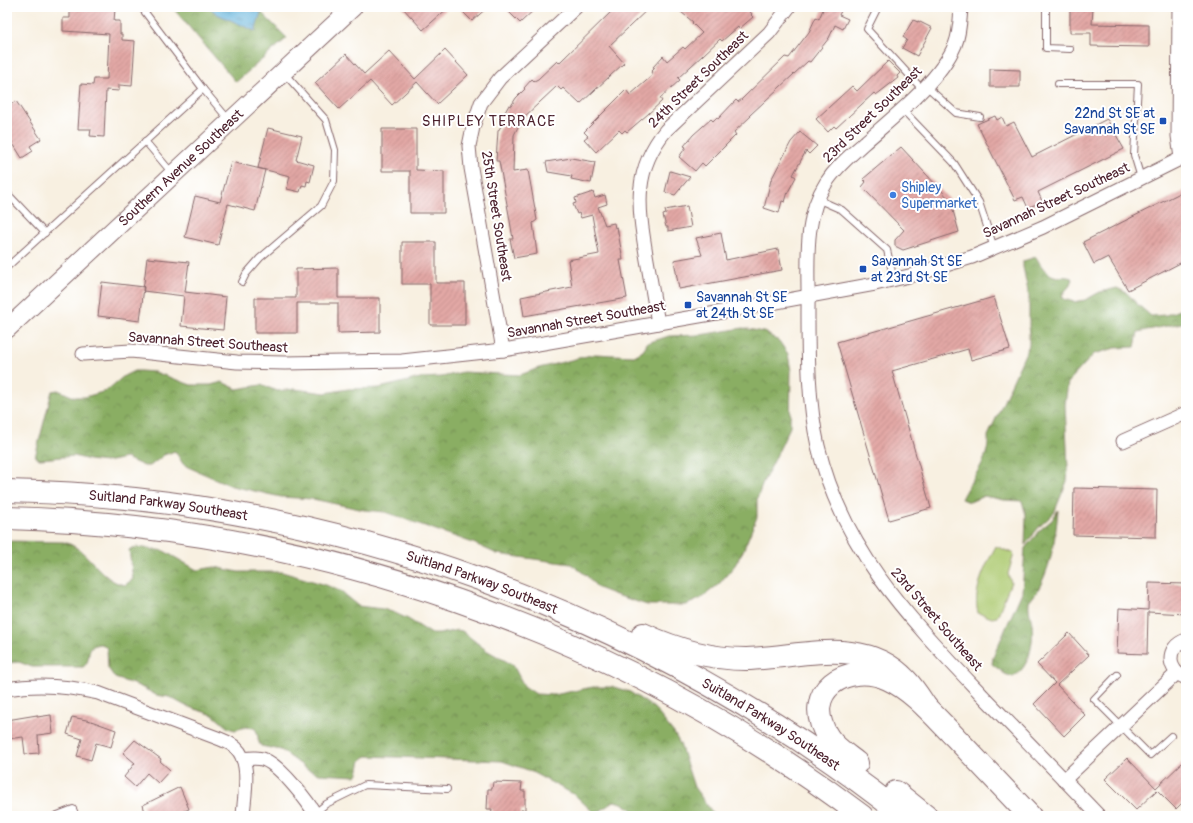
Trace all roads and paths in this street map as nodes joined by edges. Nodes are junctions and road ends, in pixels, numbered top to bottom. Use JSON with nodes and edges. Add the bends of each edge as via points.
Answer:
{"nodes":[{"id":1,"x":141,"y":7,"type":"edge"},
{"id":2,"x":576,"y":7,"type":"edge"},
{"id":3,"x":789,"y":7,"type":"edge"},
{"id":4,"x":878,"y":7,"type":"edge"},
{"id":5,"x":961,"y":7,"type":"edge"},
{"id":6,"x":1046,"y":7,"type":"edge"},
{"id":7,"x":349,"y":8,"type":"edge"},
{"id":8,"x":1181,"y":11,"type":"edge"},
{"id":9,"x":1070,"y":49,"type":"dead end"},
{"id":10,"x":283,"y":72,"type":"junction"},
{"id":11,"x":1058,"y":84,"type":"dead end"},
{"id":12,"x":924,"y":87,"type":"junction"},
{"id":13,"x":203,"y":88,"type":"junction"},
{"id":14,"x":902,"y":109,"type":"junction"},
{"id":15,"x":980,"y":117,"type":"dead end"},
{"id":16,"x":230,"y":121,"type":"junction"},
{"id":17,"x":145,"y":141,"type":"junction"},
{"id":18,"x":1183,"y":157,"type":"edge"},
{"id":19,"x":173,"y":175,"type":"junction"},
{"id":20,"x":1141,"y":178,"type":"junction"},
{"id":21,"x":7,"y":194,"type":"edge"},
{"id":22,"x":817,"y":199,"type":"junction"},
{"id":23,"x":45,"y":232,"type":"junction"},
{"id":24,"x":994,"y":248,"type":"junction"},
{"id":25,"x":7,"y":268,"type":"edge"},
{"id":26,"x":894,"y":280,"type":"junction"},
{"id":27,"x":242,"y":282,"type":"dead end"},
{"id":28,"x":809,"y":295,"type":"junction"},
{"id":29,"x":658,"y":323,"type":"junction"},
{"id":30,"x":7,"y":329,"type":"edge"},
{"id":31,"x":503,"y":350,"type":"junction"},
{"id":32,"x":83,"y":354,"type":"dead end"},
{"id":33,"x":1186,"y":414,"type":"edge"},
{"id":34,"x":1123,"y":441,"type":"dead end"},
{"id":35,"x":7,"y":490,"type":"edge"},
{"id":36,"x":7,"y":518,"type":"edge"},
{"id":37,"x":434,"y":562,"type":"junction"},
{"id":38,"x":1186,"y":640,"type":"edge"},
{"id":39,"x":1117,"y":675,"type":"dead end"},
{"id":40,"x":1181,"y":675,"type":"edge"},
{"id":41,"x":7,"y":689,"type":"edge"},
{"id":42,"x":926,"y":707,"type":"junction"},
{"id":43,"x":1121,"y":726,"type":"junction"},
{"id":44,"x":1171,"y":736,"type":"dead end"},
{"id":45,"x":243,"y":759,"type":"junction"},
{"id":46,"x":1064,"y":780,"type":"junction"},
{"id":47,"x":447,"y":788,"type":"dead end"},
{"id":48,"x":316,"y":814,"type":"edge"},
{"id":49,"x":55,"y":816,"type":"edge"},
{"id":50,"x":76,"y":816,"type":"edge"},
{"id":51,"x":243,"y":816,"type":"edge"},
{"id":52,"x":862,"y":816,"type":"edge"},
{"id":53,"x":904,"y":816,"type":"edge"},
{"id":54,"x":926,"y":816,"type":"edge"},
{"id":55,"x":1030,"y":816,"type":"edge"},
{"id":56,"x":1099,"y":816,"type":"edge"}],
"edges":[{"from":1,"to":13,"type":"lane"},
{"from":2,"to":31,"type":"street","name":"25th Street Southeast","via":[[489,90],[478,111],[471,136],[471,168]]},
{"from":3,"to":29,"type":"street","name":"24th Street Southeast","via":[[769,33],[666,130],[647,160],[641,181],[639,215]]},
{"from":4,"to":12,"type":"lane","via":[[867,29]]},
{"from":5,"to":12,"type":"street","name":"23rd Street Southeast","via":[[960,28],[954,46],[940,69]]},
{"from":6,"to":9,"type":"lane","via":[[1046,48]]},
{"from":7,"to":10,"type":"main road","name":"Southern Avenue Southeast"},
{"from":8,"to":18,"type":"street","via":[[1178,136]]},
{"from":10,"to":16,"type":"main road","name":"Southern Avenue Southeast"},
{"from":10,"to":27,"type":"lane","via":[[326,120],[335,150],[334,181],[321,206],[260,258]]},
{"from":11,"to":20,"type":"lane","via":[[1138,84],[1134,155]]},
{"from":12,"to":14,"type":"street","name":"23rd Street Southeast"},
{"from":12,"to":15,"type":"lane","via":[[956,113]]},
{"from":13,"to":16,"type":"lane"},
{"from":13,"to":17,"type":"lane"},
{"from":14,"to":22,"type":"street","name":"23rd Street Southeast","via":[[841,164],[827,180]]},
{"from":14,"to":24,"type":"lane","via":[[954,163],[979,202]]},
{"from":16,"to":19,"type":"main road","name":"Southern Avenue Southeast"},
{"from":17,"to":19,"type":"lane"},
{"from":17,"to":23,"type":"lane"},
{"from":18,"to":20,"type":"street","name":"Savannah Street Southeast"},
{"from":19,"to":30,"type":"main road","name":"Southern Avenue Southeast"},
{"from":20,"to":24,"type":"street","name":"Savannah Street Southeast","via":[[1043,228]]},
{"from":21,"to":23,"type":"lane"},
{"from":22,"to":26,"type":"lane","via":[[842,210],[888,250]]},
{"from":22,"to":28,"type":"street","name":"23rd Street Southeast","via":[[810,230]]},
{"from":23,"to":25,"type":"lane"},
{"from":24,"to":26,"type":"street","name":"Savannah Street Southeast"},
{"from":26,"to":28,"type":"street","name":"Savannah Street Southeast"},
{"from":28,"to":29,"type":"street","name":"Savannah Street Southeast"},
{"from":28,"to":46,"type":"street","name":"23rd Street Southeast","via":[[810,374],[814,426],[833,493],[853,539],[884,585],[938,648]]},
{"from":29,"to":31,"type":"street","name":"Savannah Street Southeast"},
{"from":31,"to":32,"type":"street","name":"Savannah Street Southeast","via":[[402,361],[305,363],[237,362],[131,351]]},
{"from":33,"to":34,"type":"street"},
{"from":35,"to":37,"type":"highway","name":"Suitland Parkway Southeast","via":[[116,496],[224,511],[328,533]]},
{"from":36,"to":52,"type":"highway","name":"Suitland Parkway Southeast","via":[[122,525],[220,539],[351,567],[464,603],[566,644],[682,700],[752,741]]},
{"from":37,"to":42,"type":"highway","via":[[533,586],[664,643],[705,655],[747,658],[832,651],[871,658],[898,672],[907,680]]},
{"from":37,"to":53,"type":"highway","name":"Suitland Parkway Southeast","via":[[503,586],[560,610],[669,662],[790,733]]},
{"from":38,"to":40,"type":"street","via":[[1177,645],[1171,655],[1172,667]]},
{"from":39,"to":43,"type":"lane","via":[[1094,699]]},
{"from":40,"to":43,"type":"street"},
{"from":41,"to":45,"type":"street","via":[[47,686],[98,693],[200,730],[236,748]]},
{"from":42,"to":54,"type":"highway","via":[[888,679],[865,673],[837,678],[824,694],[820,707],[821,722],[833,744]]},
{"from":42,"to":55,"type":"highway"},
{"from":43,"to":44,"type":"lane","via":[[1150,755]]},
{"from":43,"to":46,"type":"street"},
{"from":45,"to":48,"type":"street","via":[[266,760],[299,791]]},
{"from":45,"to":51,"type":"street"},
{"from":46,"to":56,"type":"street","name":"23rd Street Southeast"},
{"from":47,"to":48,"type":"lane","via":[[365,785],[326,804]]},
{"from":49,"to":50,"type":"lane","via":[[73,809]]}]}
